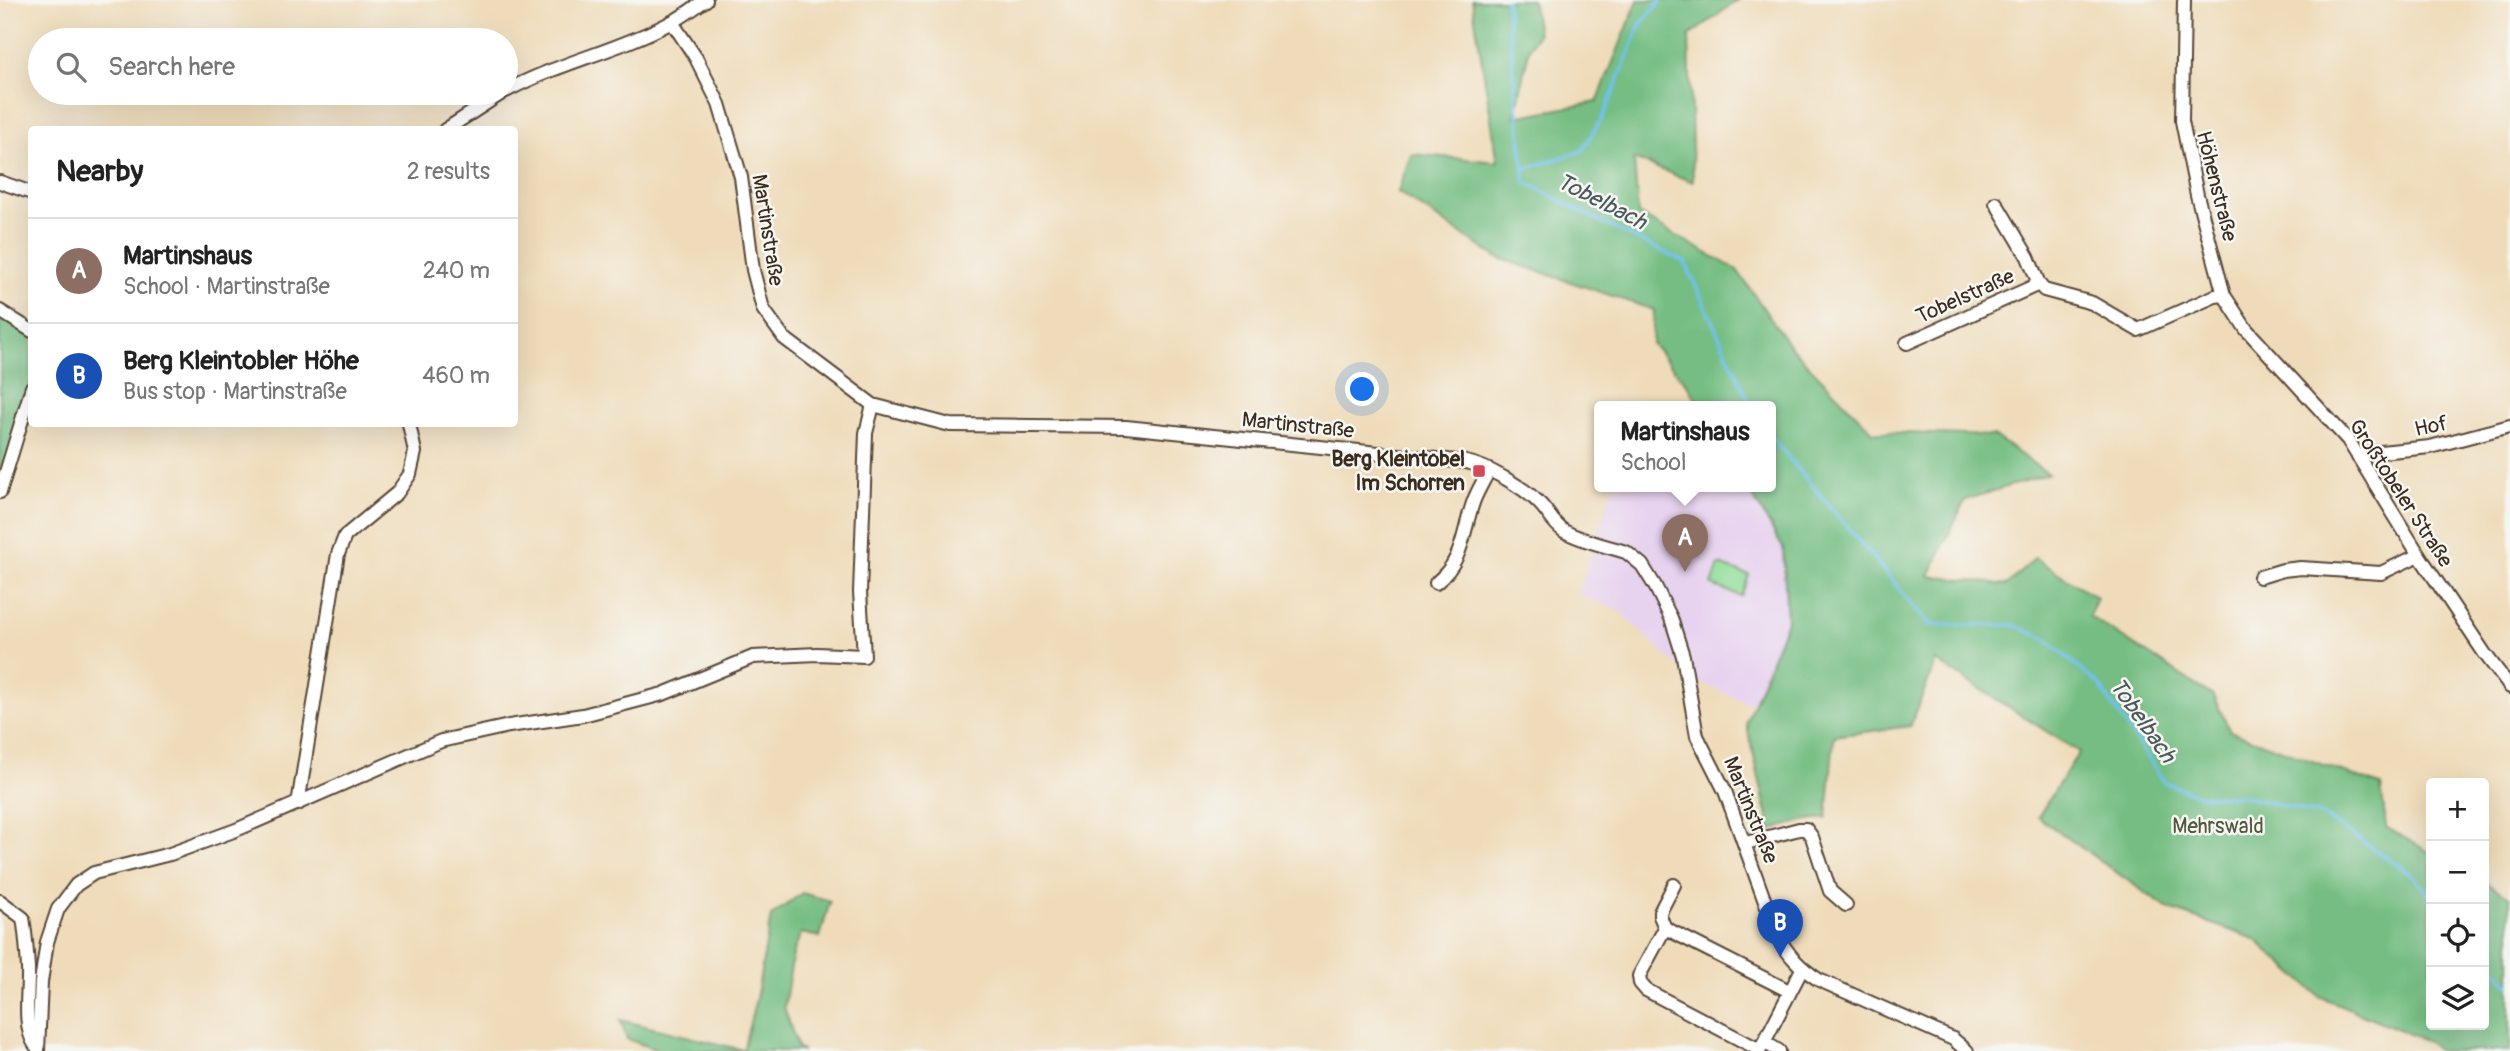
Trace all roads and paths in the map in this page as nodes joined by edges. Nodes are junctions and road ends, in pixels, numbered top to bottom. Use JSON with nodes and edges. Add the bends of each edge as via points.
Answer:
{"nodes":[{"id":1,"x":706,"y":0,"type":"edge"},
{"id":2,"x":2184,"y":0,"type":"edge"},
{"id":3,"x":672,"y":22,"type":"junction"},
{"id":4,"x":518,"y":85,"type":"edge"},
{"id":5,"x":484,"y":105,"type":"edge"},
{"id":6,"x":451,"y":126,"type":"edge"},
{"id":7,"x":0,"y":183,"type":"edge"},
{"id":8,"x":28,"y":192,"type":"edge"},
{"id":9,"x":1996,"y":203,"type":"dead end"},
{"id":10,"x":2039,"y":284,"type":"junction"},
{"id":11,"x":2224,"y":295,"type":"junction"},
{"id":12,"x":0,"y":311,"type":"edge"},
{"id":13,"x":28,"y":328,"type":"edge"},
{"id":14,"x":1907,"y":343,"type":"dead end"},
{"id":15,"x":28,"y":400,"type":"edge"},
{"id":16,"x":873,"y":405,"type":"junction"},
{"id":17,"x":2510,"y":425,"type":"edge"},
{"id":18,"x":410,"y":427,"type":"edge"},
{"id":19,"x":2358,"y":457,"type":"junction"},
{"id":20,"x":1489,"y":471,"type":"junction"},
{"id":21,"x":0,"y":492,"type":"edge"},
{"id":22,"x":2419,"y":555,"type":"junction"},
{"id":23,"x":2260,"y":578,"type":"dead end"},
{"id":24,"x":1436,"y":583,"type":"dead end"},
{"id":25,"x":2510,"y":687,"type":"edge"},
{"id":26,"x":298,"y":804,"type":"junction"},
{"id":27,"x":1746,"y":843,"type":"junction"},
{"id":28,"x":1674,"y":885,"type":"dead end"},
{"id":29,"x":0,"y":901,"type":"edge"},
{"id":30,"x":1846,"y":905,"type":"dead end"},
{"id":31,"x":1665,"y":928,"type":"junction"},
{"id":32,"x":1802,"y":969,"type":"junction"},
{"id":33,"x":1789,"y":991,"type":"junction"},
{"id":34,"x":1764,"y":1042,"type":"junction"},
{"id":35,"x":37,"y":1049,"type":"edge"},
{"id":36,"x":1779,"y":1051,"type":"edge"},
{"id":37,"x":1967,"y":1051,"type":"edge"}],
"edges":[{"from":1,"to":3,"type":"street"},
{"from":2,"to":11,"type":"street","name":"Höhenstraße","via":[[2182,121]]},
{"from":3,"to":4,"type":"street"},
{"from":3,"to":16,"type":"street","name":"Martinstraße","via":[[719,104],[741,177],[763,309],[784,338]]},
{"from":5,"to":6,"type":"street"},
{"from":7,"to":8,"type":"street"},
{"from":9,"to":10,"type":"street"},
{"from":10,"to":11,"type":"street","via":[[2056,294],[2092,303],[2138,330]]},
{"from":10,"to":14,"type":"street","name":"Tobelstraße"},
{"from":11,"to":19,"type":"street","name":"Großtobeler Straße","via":[[2246,329],[2348,440]]},
{"from":12,"to":13,"type":"street"},
{"from":15,"to":21,"type":"street"},
{"from":16,"to":20,"type":"street","name":"Martinstraße","via":[[950,425],[1188,432],[1466,462]]},
{"from":16,"to":26,"type":"street","via":[[866,433],[861,579],[864,656],[753,657],[663,694],[583,715],[441,741]]},
{"from":17,"to":19,"type":"street","name":"Hof","via":[[2430,447]]},
{"from":18,"to":26,"type":"street","via":[[415,452],[410,474],[397,493],[345,536],[338,554]]},
{"from":19,"to":22,"type":"street","name":"Großtobeler Straße"},
{"from":20,"to":24,"type":"street","via":[[1474,500],[1464,542],[1452,566]]},
{"from":20,"to":27,"type":"street","name":"Martinstraße","via":[[1537,501],[1566,532],[1626,552],[1642,565],[1671,618],[1683,656],[1697,736]]},
{"from":22,"to":23,"type":"street","via":[[2381,573],[2301,568]]},
{"from":22,"to":25,"type":"street","name":"Großtobeler Straße"},
{"from":26,"to":35,"type":"street","via":[[170,854],[94,873],[76,885],[58,909],[47,942]]},
{"from":27,"to":30,"type":"street","via":[[1806,829],[1830,891]]},
{"from":27,"to":32,"type":"street","name":"Martinstraße","via":[[1777,935]]},
{"from":28,"to":31,"type":"street","via":[[1660,912]]},
{"from":29,"to":35,"type":"street","via":[[23,918],[30,1036]]},
{"from":31,"to":33,"type":"street"},
{"from":31,"to":34,"type":"street","via":[[1639,976],[1646,990],[1760,1050]]},
{"from":32,"to":33,"type":"street"},
{"from":32,"to":37,"type":"street","name":"Martinstraße","via":[[1953,1039]]},
{"from":33,"to":34,"type":"street"},
{"from":34,"to":36,"type":"street"}]}
